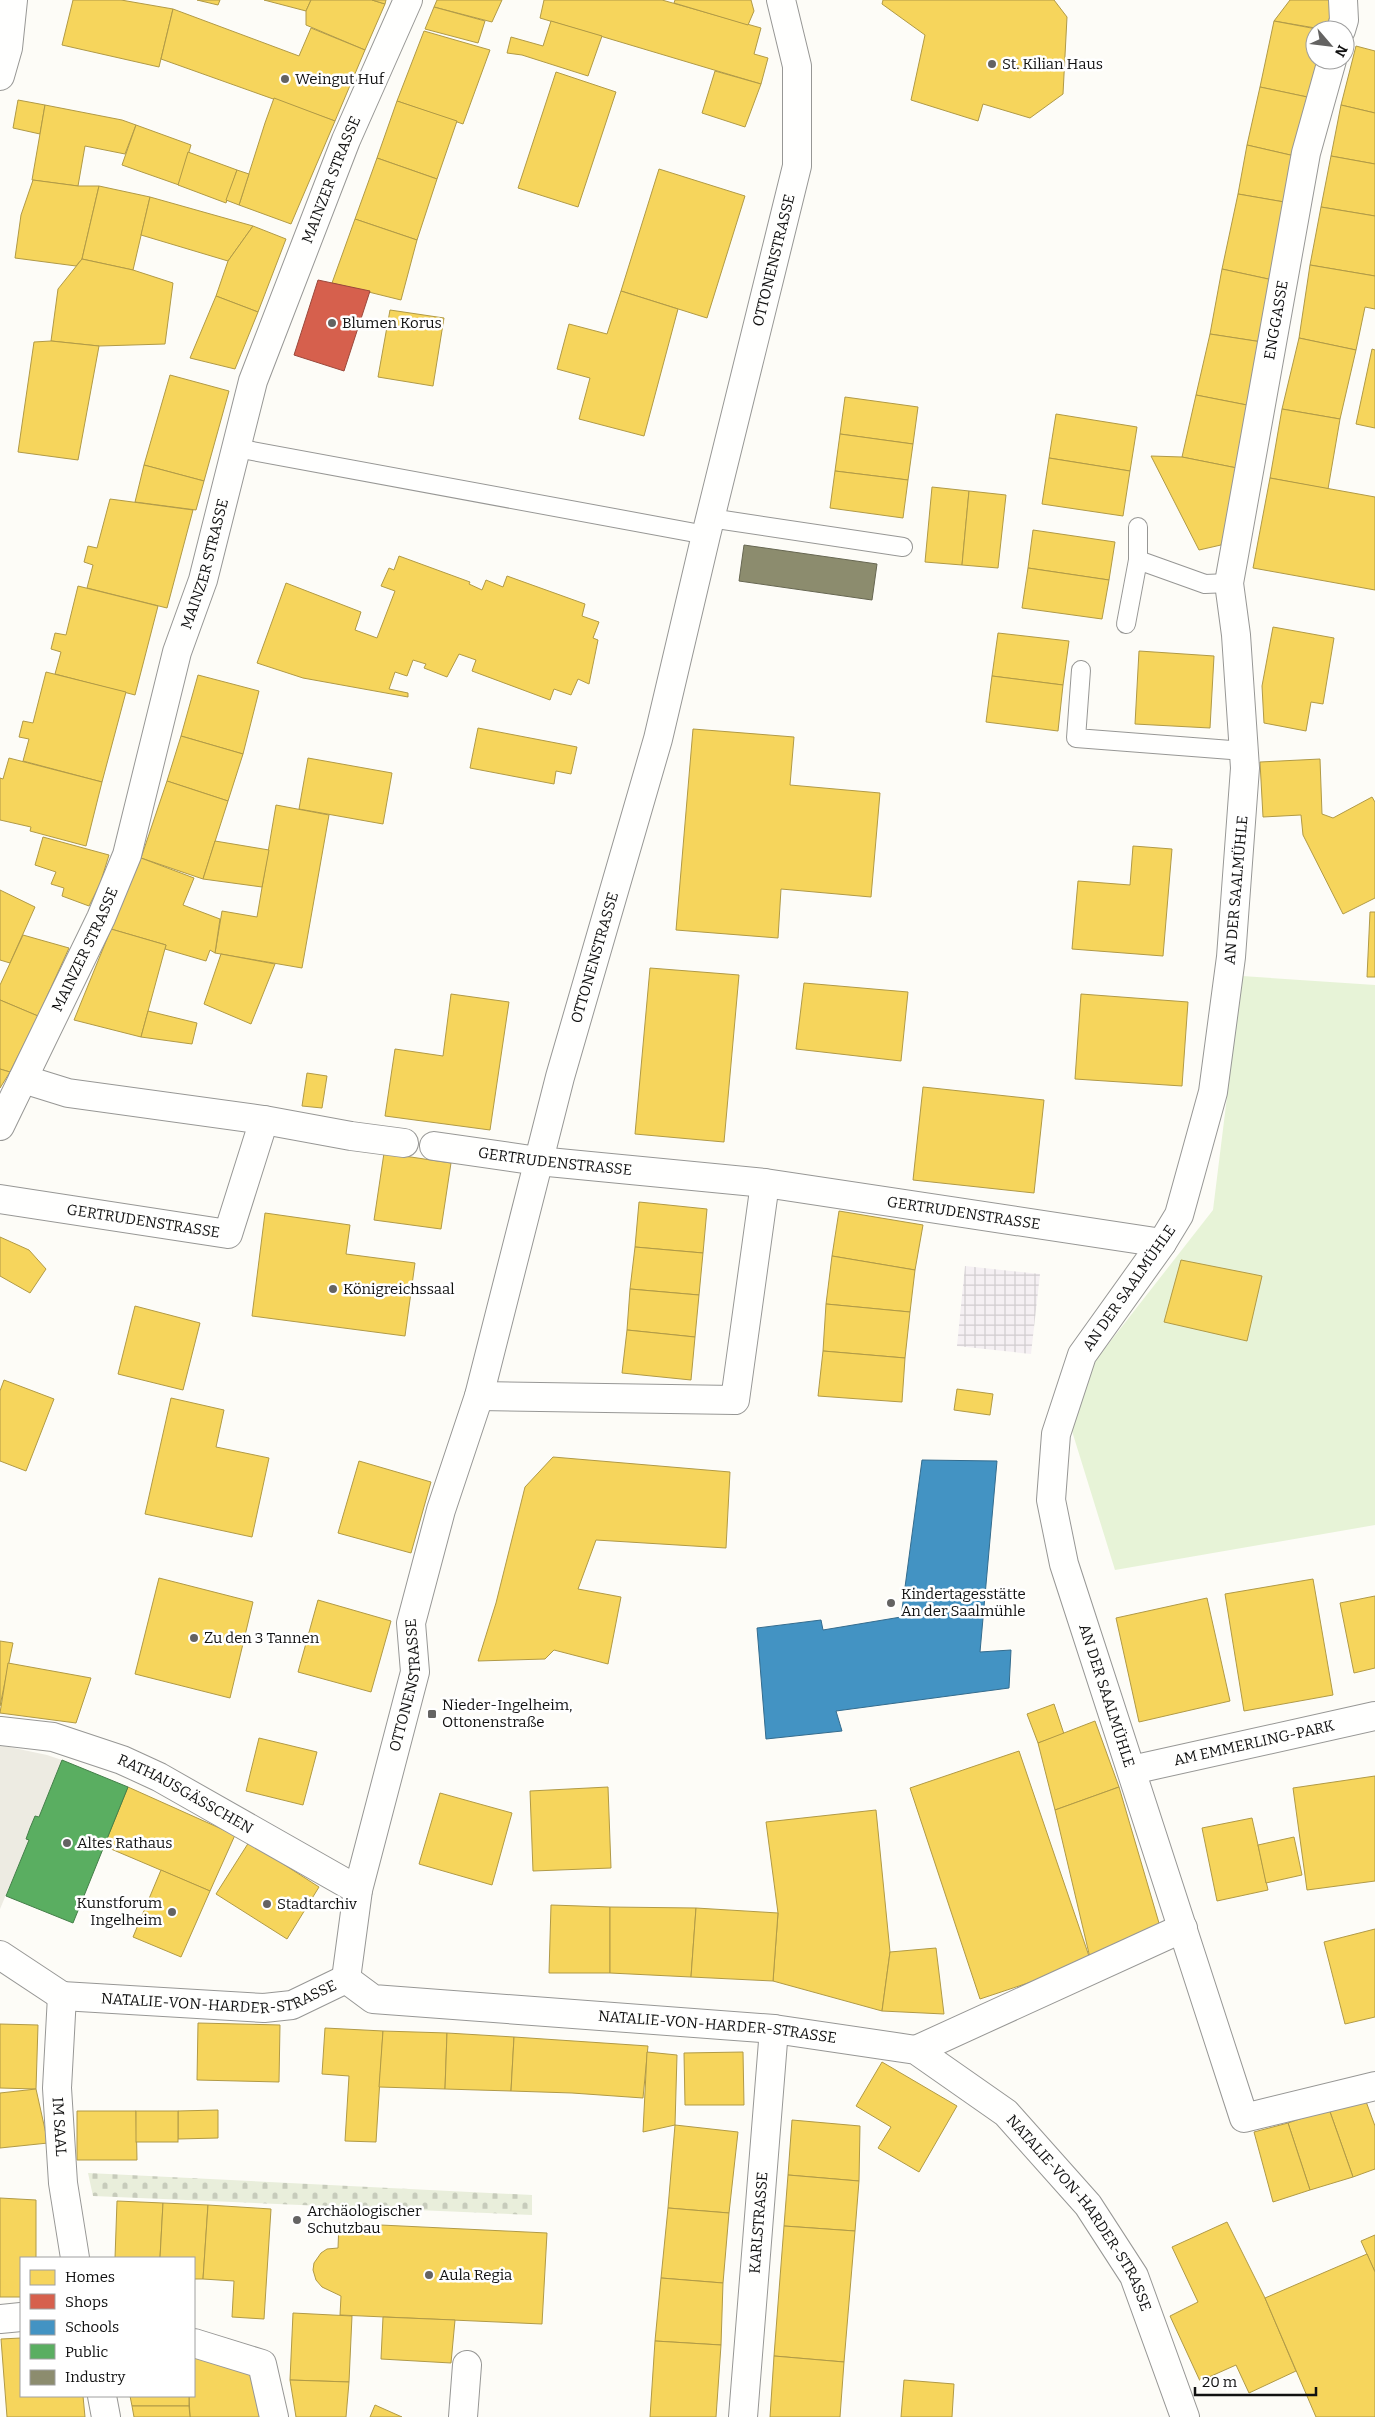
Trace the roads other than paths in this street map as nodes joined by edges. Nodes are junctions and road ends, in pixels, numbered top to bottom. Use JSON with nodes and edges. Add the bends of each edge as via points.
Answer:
{"nodes":[{"id":1,"x":13,"y":0,"type":"edge"},
{"id":2,"x":408,"y":0,"type":"edge"},
{"id":3,"x":781,"y":0,"type":"edge"},
{"id":4,"x":1343,"y":0,"type":"edge"},
{"id":5,"x":1344,"y":20,"type":"edge"},
{"id":6,"x":1329,"y":70,"type":"edge"},
{"id":7,"x":0,"y":76,"type":"edge"},
{"id":8,"x":236,"y":448,"type":"junction"},
{"id":9,"x":708,"y":527,"type":"junction"},
{"id":10,"x":1138,"y":527,"type":"dead end"},
{"id":11,"x":903,"y":547,"type":"dead end"},
{"id":12,"x":1138,"y":560,"type":"junction"},
{"id":13,"x":1230,"y":583,"type":"junction"},
{"id":14,"x":1126,"y":624,"type":"dead end"},
{"id":15,"x":1236,"y":635,"type":"joint"},
{"id":16,"x":1081,"y":670,"type":"dead end"},
{"id":17,"x":1244,"y":751,"type":"junction"},
{"id":18,"x":23,"y":1079,"type":"junction"},
{"id":19,"x":264,"y":1120,"type":"junction"},
{"id":20,"x":0,"y":1126,"type":"edge"},
{"id":21,"x":404,"y":1143,"type":"dead end"},
{"id":22,"x":434,"y":1146,"type":"dead end"},
{"id":23,"x":538,"y":1161,"type":"junction"},
{"id":24,"x":765,"y":1183,"type":"junction"},
{"id":25,"x":8,"y":1201,"type":"edge"},
{"id":26,"x":1162,"y":1243,"type":"junction"},
{"id":27,"x":479,"y":1396,"type":"junction"},
{"id":28,"x":1375,"y":1716,"type":"edge"},
{"id":29,"x":0,"y":1731,"type":"edge"},
{"id":30,"x":1132,"y":1770,"type":"junction"},
{"id":31,"x":358,"y":1890,"type":"junction"},
{"id":32,"x":1183,"y":1928,"type":"junction"},
{"id":33,"x":0,"y":1955,"type":"edge"},
{"id":34,"x":346,"y":1979,"type":"junction"},
{"id":35,"x":62,"y":1996,"type":"junction"},
{"id":36,"x":774,"y":2029,"type":"junction"},
{"id":37,"x":916,"y":2050,"type":"junction"},
{"id":38,"x":1375,"y":2086,"type":"edge"},
{"id":39,"x":75,"y":2257,"type":"edge"},
{"id":40,"x":20,"y":2316,"type":"edge"},
{"id":41,"x":0,"y":2319,"type":"edge"},
{"id":42,"x":195,"y":2343,"type":"edge"},
{"id":43,"x":467,"y":2365,"type":"dead end"},
{"id":44,"x":102,"y":2397,"type":"edge"},
{"id":45,"x":106,"y":2417,"type":"edge"},
{"id":46,"x":274,"y":2417,"type":"edge"},
{"id":47,"x":463,"y":2417,"type":"edge"},
{"id":48,"x":743,"y":2417,"type":"edge"},
{"id":49,"x":1185,"y":2417,"type":"edge"}],
"edges":[{"from":1,"to":7,"type":"street","via":[[8,48]]},
{"from":2,"to":8,"type":"street","name":"MAINZER STRASSE","via":[[320,206],[253,381]]},
{"from":3,"to":9,"type":"street","name":"OTTONENSTRASSE","via":[[797,66],[797,166]]},
{"from":4,"to":5,"type":"street"},
{"from":6,"to":13,"type":"street","name":"ENGGASSE","via":[[1306,153]]},
{"from":8,"to":9,"type":"lane"},
{"from":8,"to":18,"type":"street","name":"MAINZER STRASSE","via":[[203,580],[178,652],[127,855],[101,918]]},
{"from":9,"to":11,"type":"lane"},
{"from":9,"to":23,"type":"street","name":"OTTONENSTRASSE","via":[[658,740]]},
{"from":10,"to":12,"type":"lane"},
{"from":12,"to":13,"type":"lane","via":[[1205,584]]},
{"from":12,"to":14,"type":"lane"},
{"from":13,"to":15,"type":"street","name":"ENGGASSE"},
{"from":15,"to":17,"type":"street","name":"AN DER SAALMÜHLE"},
{"from":16,"to":17,"type":"lane","via":[[1076,738]]},
{"from":17,"to":26,"type":"street","name":"AN DER SAALMÜHLE","via":[[1231,957],[1213,1092],[1179,1215]]},
{"from":18,"to":19,"type":"street","via":[[68,1093]]},
{"from":18,"to":20,"type":"street","name":"MAINZER STRASSE"},
{"from":19,"to":21,"type":"street"},
{"from":19,"to":25,"type":"street","name":"GERTRUDENSTRASSE","via":[[228,1234]]},
{"from":22,"to":23,"type":"street","name":"GERTRUDENSTRASSE"},
{"from":23,"to":24,"type":"street","name":"GERTRUDENSTRASSE"},
{"from":23,"to":27,"type":"street","name":"OTTONENSTRASSE"},
{"from":24,"to":26,"type":"street","name":"GERTRUDENSTRASSE"},
{"from":24,"to":27,"type":"street","via":[[735,1400]]},
{"from":26,"to":30,"type":"street","name":"AN DER SAALMÜHLE","via":[[1082,1355],[1056,1434],[1051,1500],[1064,1564]]},
{"from":27,"to":31,"type":"street","name":"OTTONENSTRASSE","via":[[441,1510],[411,1623],[415,1672]]},
{"from":28,"to":30,"type":"street","name":"AM EMMERLING-PARK"},
{"from":29,"to":31,"type":"street","name":"RATHAUSGÄSSCHEN","via":[[53,1737],[122,1760],[159,1777]]},
{"from":30,"to":32,"type":"street","name":"AN DER SAALMÜHLE"},
{"from":31,"to":34,"type":"street","name":"OTTONENSTRASSE"},
{"from":32,"to":37,"type":"street"},
{"from":32,"to":38,"type":"street","name":"AN DER SAALMÜHLE","via":[[1244,2118]]},
{"from":33,"to":35,"type":"street"},
{"from":34,"to":35,"type":"street","name":"NATALIE-VON-HARDER-STRASSE","via":[[292,2005],[264,2008]]},
{"from":34,"to":36,"type":"street","name":"NATALIE-VON-HARDER-STRASSE","via":[[373,1999]]},
{"from":35,"to":39,"type":"street","name":"IM SAAL","via":[[57,2088],[63,2183]]},
{"from":36,"to":37,"type":"street","name":"NATALIE-VON-HARDER-STRASSE"},
{"from":36,"to":48,"type":"street","name":"KARLSTRASSE"},
{"from":37,"to":49,"type":"street","name":"NATALIE-VON-HARDER-STRASSE","via":[[1006,2112],[1088,2205],[1134,2276]]},
{"from":40,"to":41,"type":"street"},
{"from":42,"to":46,"type":"street","via":[[262,2364]]},
{"from":43,"to":47,"type":"street"},
{"from":44,"to":45,"type":"street"}]}
